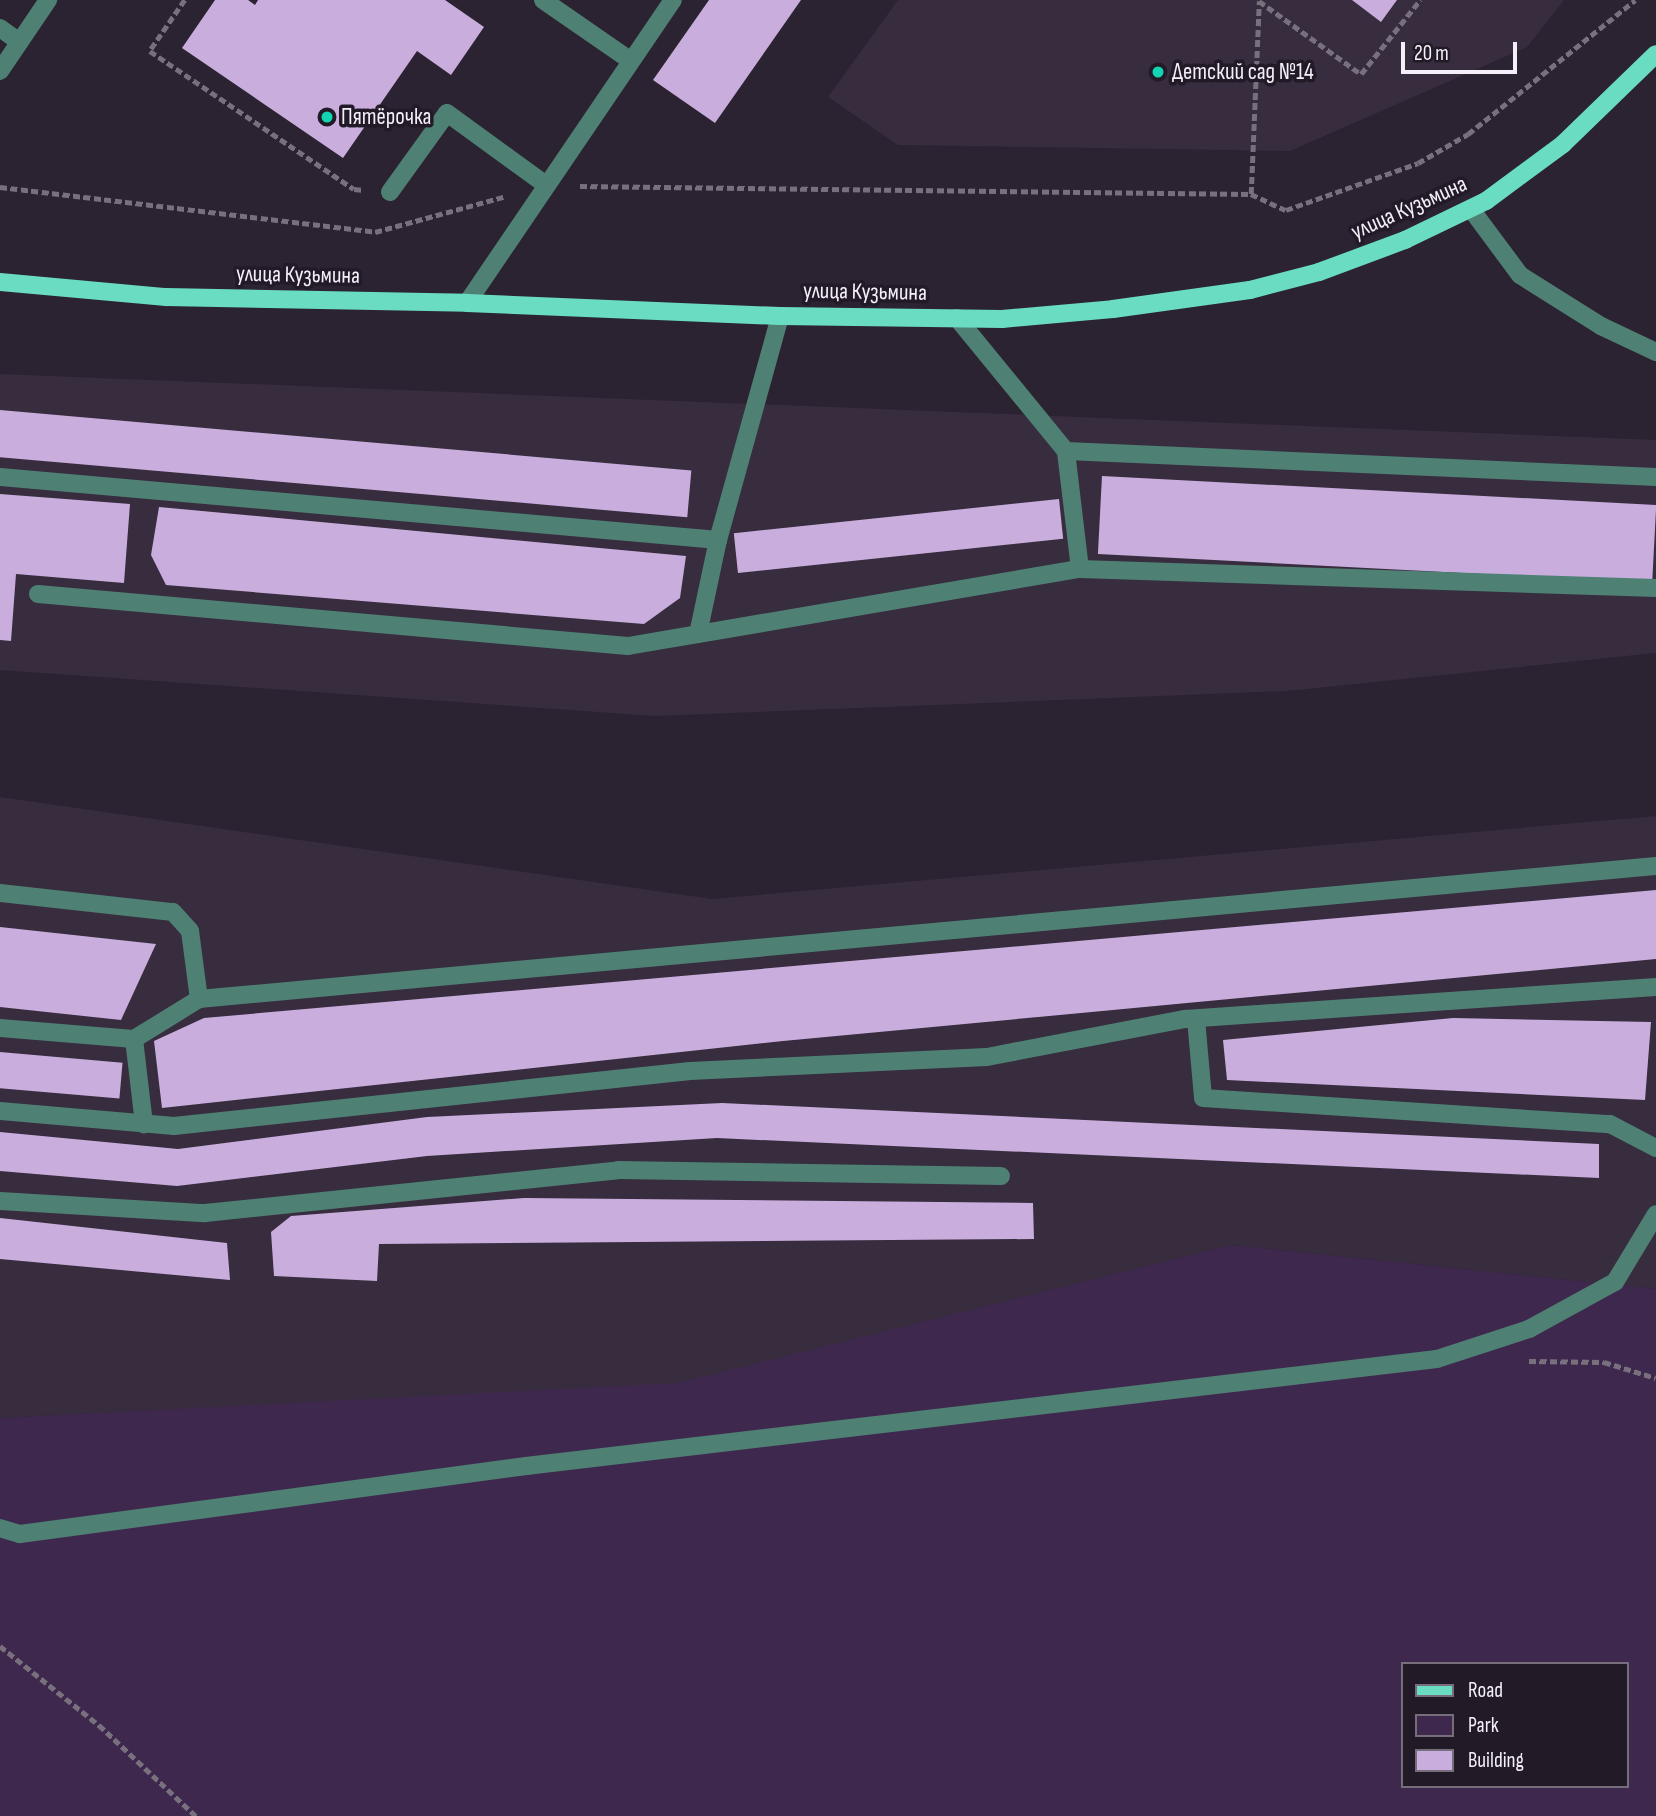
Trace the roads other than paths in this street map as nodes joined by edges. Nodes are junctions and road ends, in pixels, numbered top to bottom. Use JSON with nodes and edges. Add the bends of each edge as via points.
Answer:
{"nodes":[{"id":1,"x":48,"y":0,"type":"edge"},
{"id":2,"x":543,"y":0,"type":"edge"},
{"id":3,"x":673,"y":0,"type":"edge"},
{"id":4,"x":0,"y":28,"type":"edge"},
{"id":5,"x":19,"y":42,"type":"junction"},
{"id":6,"x":1656,"y":54,"type":"edge"},
{"id":7,"x":631,"y":61,"type":"junction"},
{"id":8,"x":0,"y":71,"type":"edge"},
{"id":9,"x":546,"y":185,"type":"junction"},
{"id":10,"x":390,"y":192,"type":"road end"},
{"id":11,"x":1471,"y":209,"type":"junction"},
{"id":12,"x":0,"y":282,"type":"edge"},
{"id":13,"x":467,"y":303,"type":"junction"},
{"id":14,"x":780,"y":316,"type":"junction"},
{"id":15,"x":957,"y":318,"type":"junction"},
{"id":16,"x":1656,"y":352,"type":"edge"},
{"id":17,"x":1066,"y":451,"type":"junction"},
{"id":18,"x":0,"y":477,"type":"edge"},
{"id":19,"x":1656,"y":477,"type":"edge"},
{"id":20,"x":718,"y":540,"type":"junction"},
{"id":21,"x":1080,"y":569,"type":"junction"},
{"id":22,"x":1656,"y":588,"type":"edge"},
{"id":23,"x":38,"y":594,"type":"dead end"},
{"id":24,"x":698,"y":634,"type":"junction"},
{"id":25,"x":1656,"y":866,"type":"edge"},
{"id":26,"x":0,"y":893,"type":"edge"},
{"id":27,"x":1656,"y":987,"type":"edge"},
{"id":28,"x":199,"y":999,"type":"junction"},
{"id":29,"x":1196,"y":1019,"type":"junction"},
{"id":30,"x":0,"y":1028,"type":"edge"},
{"id":31,"x":134,"y":1039,"type":"junction"},
{"id":32,"x":0,"y":1111,"type":"edge"},
{"id":33,"x":144,"y":1124,"type":"junction"},
{"id":34,"x":1656,"y":1148,"type":"edge"},
{"id":35,"x":1001,"y":1176,"type":"dead end"},
{"id":36,"x":0,"y":1201,"type":"edge"},
{"id":37,"x":1656,"y":1214,"type":"edge"},
{"id":38,"x":0,"y":1528,"type":"edge"}],
"edges":[{"from":1,"to":5,"type":"lane"},
{"from":2,"to":7,"type":"lane"},
{"from":3,"to":7,"type":"lane"},
{"from":4,"to":5,"type":"lane"},
{"from":5,"to":8,"type":"lane"},
{"from":6,"to":11,"type":"main road","name":"улица Кузьмина","via":[[1563,144]]},
{"from":7,"to":9,"type":"lane"},
{"from":9,"to":10,"type":"lane","via":[[447,113]]},
{"from":9,"to":13,"type":"lane"},
{"from":11,"to":15,"type":"main road","name":"улица Кузьмина","via":[[1344,263],[1250,290],[1113,309]]},
{"from":11,"to":16,"type":"lane","via":[[1520,275],[1601,326]]},
{"from":12,"to":13,"type":"main road","name":"улица Кузьмина","via":[[166,298]]},
{"from":13,"to":14,"type":"main road","name":"улица Кузьмина"},
{"from":14,"to":15,"type":"main road","name":"улица Кузьмина"},
{"from":14,"to":20,"type":"lane"},
{"from":15,"to":17,"type":"lane"},
{"from":17,"to":19,"type":"lane"},
{"from":17,"to":21,"type":"lane"},
{"from":18,"to":20,"type":"lane"},
{"from":20,"to":24,"type":"lane"},
{"from":21,"to":22,"type":"lane"},
{"from":21,"to":24,"type":"lane"},
{"from":23,"to":24,"type":"lane","via":[[628,646]]},
{"from":25,"to":28,"type":"lane"},
{"from":26,"to":28,"type":"lane","via":[[173,912],[190,931]]},
{"from":27,"to":29,"type":"lane"},
{"from":28,"to":31,"type":"lane"},
{"from":29,"to":33,"type":"lane","via":[[987,1057],[690,1071],[173,1126]]},
{"from":29,"to":34,"type":"lane","via":[[1203,1098],[1610,1124]]},
{"from":30,"to":31,"type":"lane"},
{"from":31,"to":33,"type":"lane"},
{"from":32,"to":33,"type":"lane"},
{"from":35,"to":36,"type":"lane","via":[[618,1170],[205,1213]]},
{"from":37,"to":38,"type":"lane","via":[[1615,1282],[1529,1329],[1437,1359],[526,1466],[20,1534]]}]}
